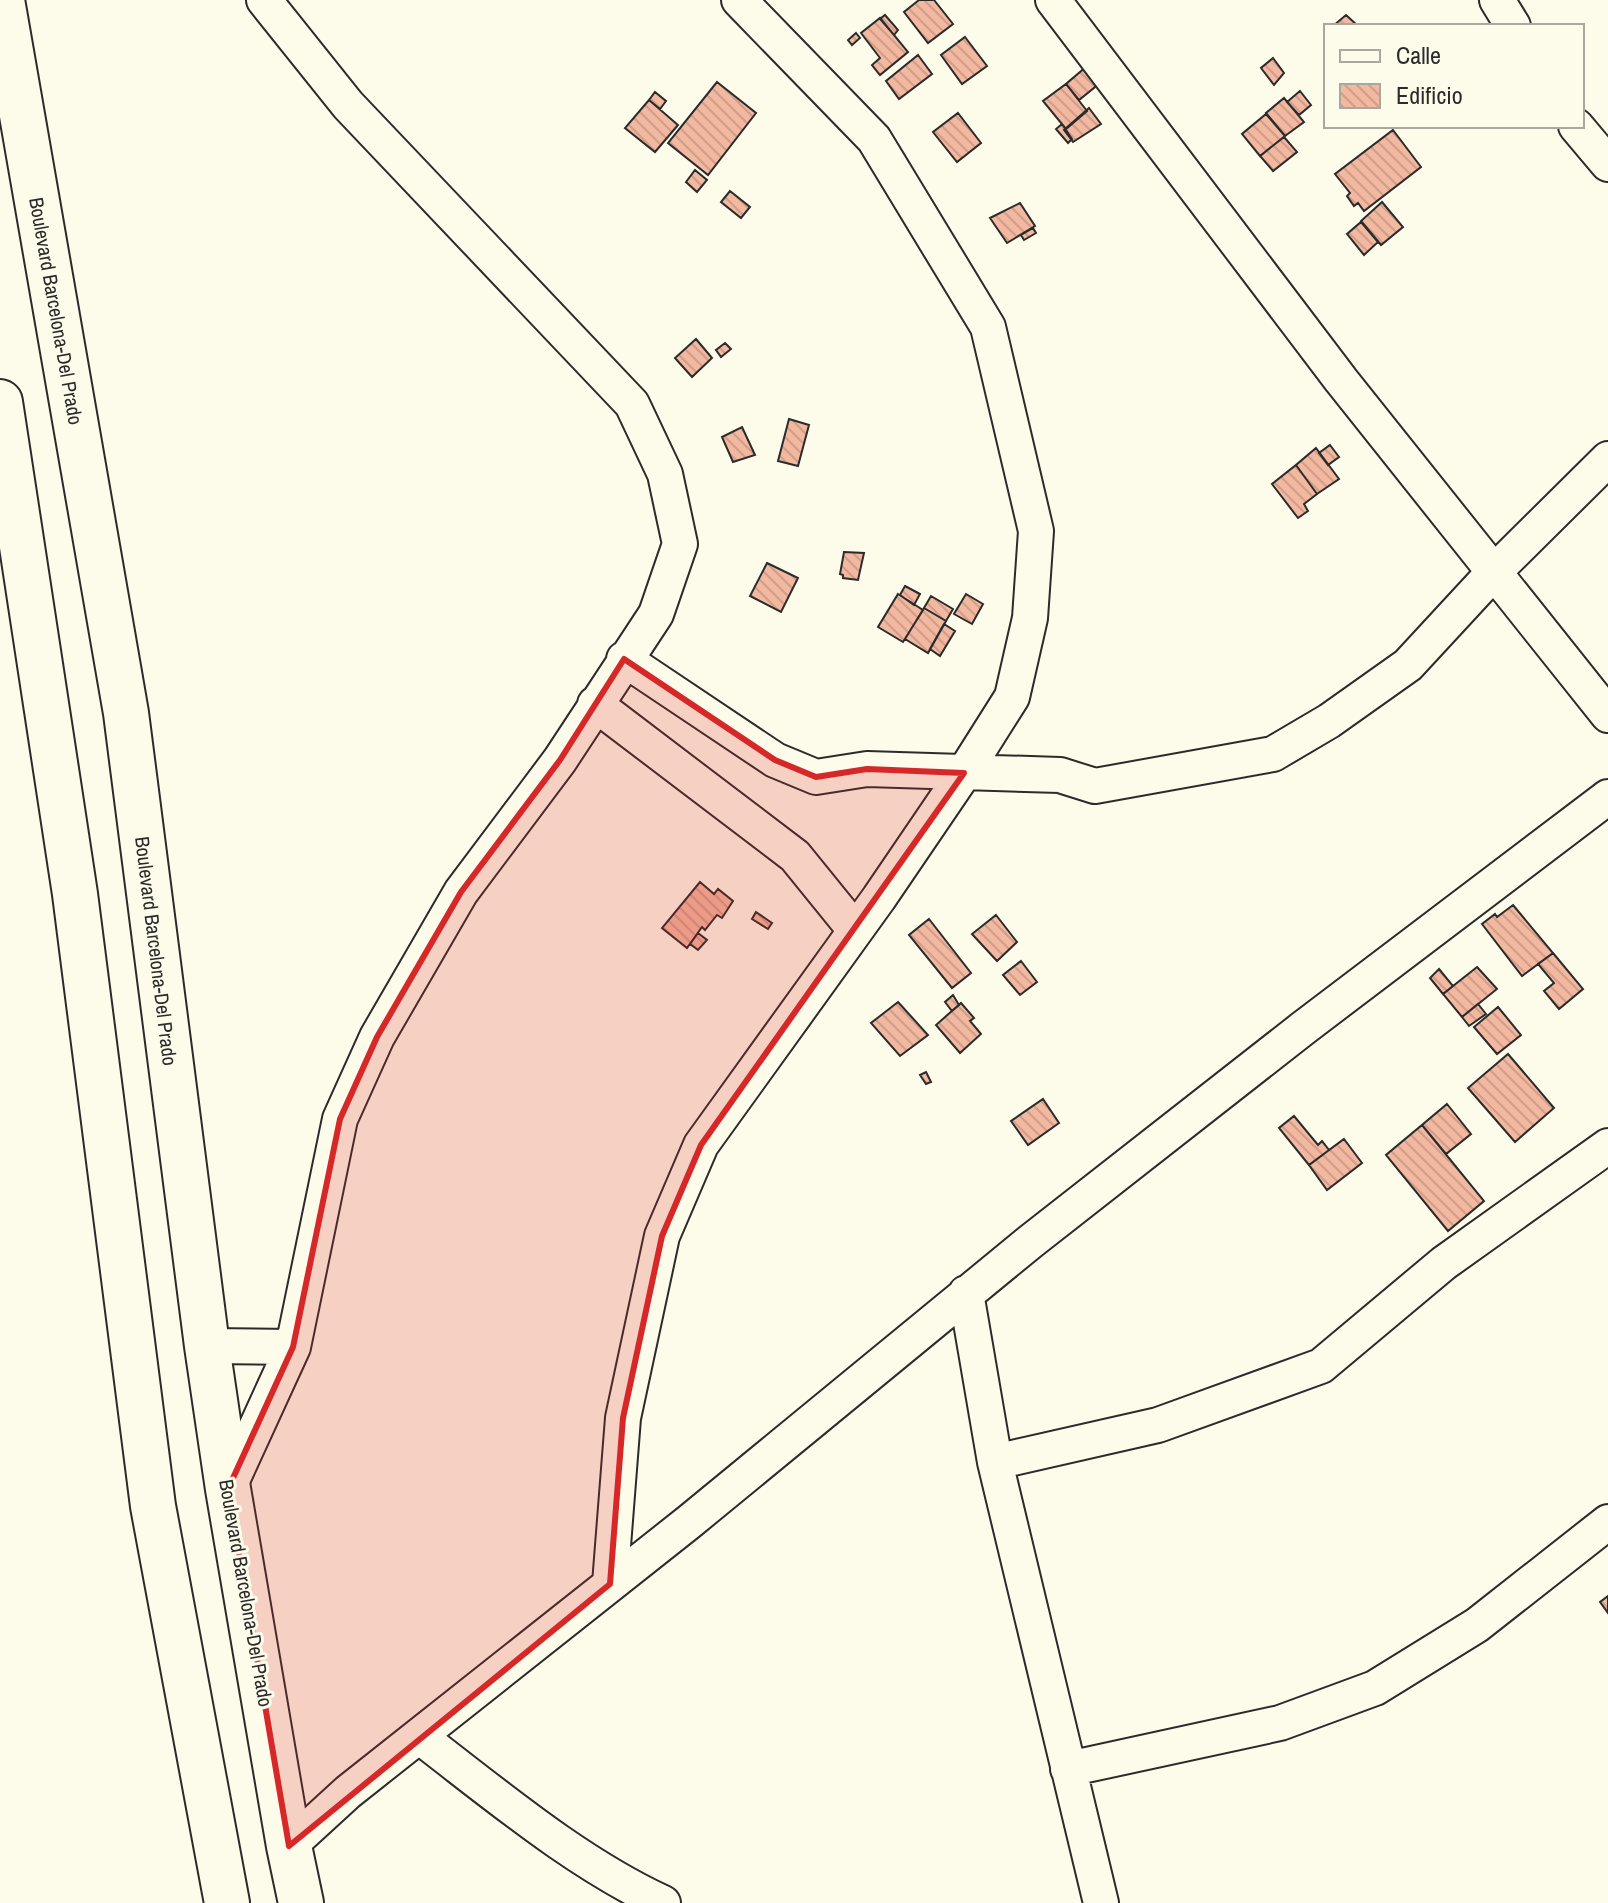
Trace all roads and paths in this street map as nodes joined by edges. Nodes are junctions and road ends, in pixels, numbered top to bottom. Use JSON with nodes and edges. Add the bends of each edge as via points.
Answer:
{"nodes":[{"id":1,"x":2,"y":0,"type":"edge"},
{"id":2,"x":264,"y":0,"type":"edge"},
{"id":3,"x":739,"y":0,"type":"edge"},
{"id":4,"x":1053,"y":0,"type":"edge"},
{"id":5,"x":1497,"y":0,"type":"edge"},
{"id":6,"x":1512,"y":24,"type":"edge"},
{"id":7,"x":1578,"y":128,"type":"edge"},
{"id":8,"x":1608,"y":164,"type":"edge"},
{"id":9,"x":0,"y":402,"type":"edge"},
{"id":10,"x":1608,"y":459,"type":"edge"},
{"id":11,"x":1494,"y":572,"type":"junction"},
{"id":12,"x":624,"y":659,"type":"junction"},
{"id":13,"x":595,"y":704,"type":"junction"},
{"id":14,"x":1608,"y":715,"type":"edge"},
{"id":15,"x":964,"y":773,"type":"junction"},
{"id":16,"x":1608,"y":797,"type":"edge"},
{"id":17,"x":855,"y":930,"type":"junction"},
{"id":18,"x":1608,"y":1146,"type":"edge"},
{"id":19,"x":966,"y":1293,"type":"junction"},
{"id":20,"x":207,"y":1346,"type":"junction"},
{"id":21,"x":293,"y":1347,"type":"junction"},
{"id":22,"x":995,"y":1462,"type":"junction"},
{"id":23,"x":228,"y":1489,"type":"junction"},
{"id":24,"x":1608,"y":1522,"type":"edge"},
{"id":25,"x":610,"y":1584,"type":"junction"},
{"id":26,"x":420,"y":1737,"type":"junction"},
{"id":27,"x":1068,"y":1769,"type":"junction"},
{"id":28,"x":289,"y":1846,"type":"junction"},
{"id":29,"x":227,"y":1903,"type":"edge"},
{"id":30,"x":301,"y":1903,"type":"edge"},
{"id":31,"x":663,"y":1903,"type":"edge"},
{"id":32,"x":1101,"y":1903,"type":"edge"}],
"edges":[{"from":1,"to":20,"type":"main road","name":"Boulevard Barcelona-Del Prado","via":[[126,713]]},
{"from":2,"to":12,"type":"street","via":[[348,105],[632,404],[665,474],[680,544],[656,614]]},
{"from":3,"to":15,"type":"street","via":[[874,139],[988,327],[1036,531],[1030,618],[1012,697]]},
{"from":4,"to":11,"type":"street"},
{"from":5,"to":6,"type":"street"},
{"from":7,"to":8,"type":"street"},
{"from":9,"to":29,"type":"main road","via":[[75,894],[153,1506]]},
{"from":10,"to":11,"type":"street"},
{"from":11,"to":14,"type":"street"},
{"from":11,"to":15,"type":"street","via":[[1408,665],[1273,754],[1095,786],[1060,775]]},
{"from":12,"to":13,"type":"street"},
{"from":12,"to":15,"type":"street","via":[[775,760],[816,777],[867,769]]},
{"from":13,"to":17,"type":"street","via":[[795,856]]},
{"from":13,"to":21,"type":"street","via":[[560,760],[461,892],[377,1037],[340,1119]]},
{"from":15,"to":17,"type":"street"},
{"from":16,"to":19,"type":"street"},
{"from":17,"to":25,"type":"street","via":[[701,1145],[662,1236],[623,1418]]},
{"from":18,"to":22,"type":"street","via":[[1444,1263],[1321,1366],[1158,1425]]},
{"from":19,"to":22,"type":"street"},
{"from":19,"to":25,"type":"street"},
{"from":20,"to":21,"type":"street"},
{"from":20,"to":23,"type":"main road","name":"Boulevard Barcelona-Del Prado"},
{"from":21,"to":23,"type":"street"},
{"from":22,"to":27,"type":"street"},
{"from":23,"to":28,"type":"main road","name":"Boulevard Barcelona-Del Prado"},
{"from":24,"to":27,"type":"street","via":[[1477,1625],[1375,1688],[1280,1723]]},
{"from":25,"to":26,"type":"street"},
{"from":26,"to":28,"type":"street"},
{"from":26,"to":31,"type":"street","via":[[622,1884]]},
{"from":27,"to":32,"type":"street"},
{"from":28,"to":30,"type":"main road","name":"Boulevard Barcelona-Del Prado"}]}
